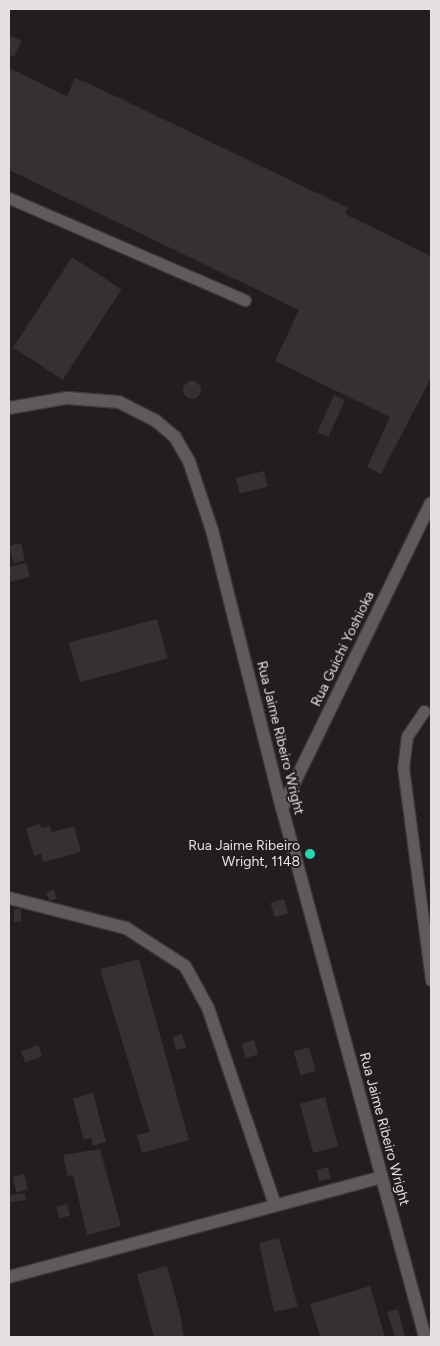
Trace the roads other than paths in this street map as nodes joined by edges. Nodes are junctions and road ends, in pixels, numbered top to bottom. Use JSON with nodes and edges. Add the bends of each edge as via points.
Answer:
{"nodes":[{"id":1,"x":9,"y":198,"type":"edge"},
{"id":2,"x":245,"y":300,"type":"dead end"},
{"id":3,"x":9,"y":408,"type":"edge"},
{"id":4,"x":431,"y":503,"type":"edge"},
{"id":5,"x":424,"y":710,"type":"dead end"},
{"id":6,"x":282,"y":808,"type":"junction"},
{"id":7,"x":9,"y":898,"type":"edge"},
{"id":8,"x":431,"y":980,"type":"edge"},
{"id":9,"x":382,"y":1176,"type":"junction"},
{"id":10,"x":274,"y":1202,"type":"junction"},
{"id":11,"x":9,"y":1277,"type":"edge"},
{"id":12,"x":425,"y":1337,"type":"edge"}],
"edges":[{"from":1,"to":2,"type":"lane"},
{"from":3,"to":6,"type":"street","name":"Rua Jaime Ribeiro Wright","via":[[67,398],[119,402],[140,410],[175,437],[189,461],[212,530]]},
{"from":4,"to":6,"type":"street","name":"Rua Guichi Yoshioka"},
{"from":5,"to":8,"type":"lane","via":[[407,736],[403,767]]},
{"from":6,"to":9,"type":"street","name":"Rua Jaime Ribeiro Wright"},
{"from":7,"to":10,"type":"street","via":[[126,928],[185,966],[208,1008]]},
{"from":9,"to":10,"type":"street"},
{"from":9,"to":12,"type":"street","name":"Rua Jaime Ribeiro Wright"},
{"from":10,"to":11,"type":"street"}]}
